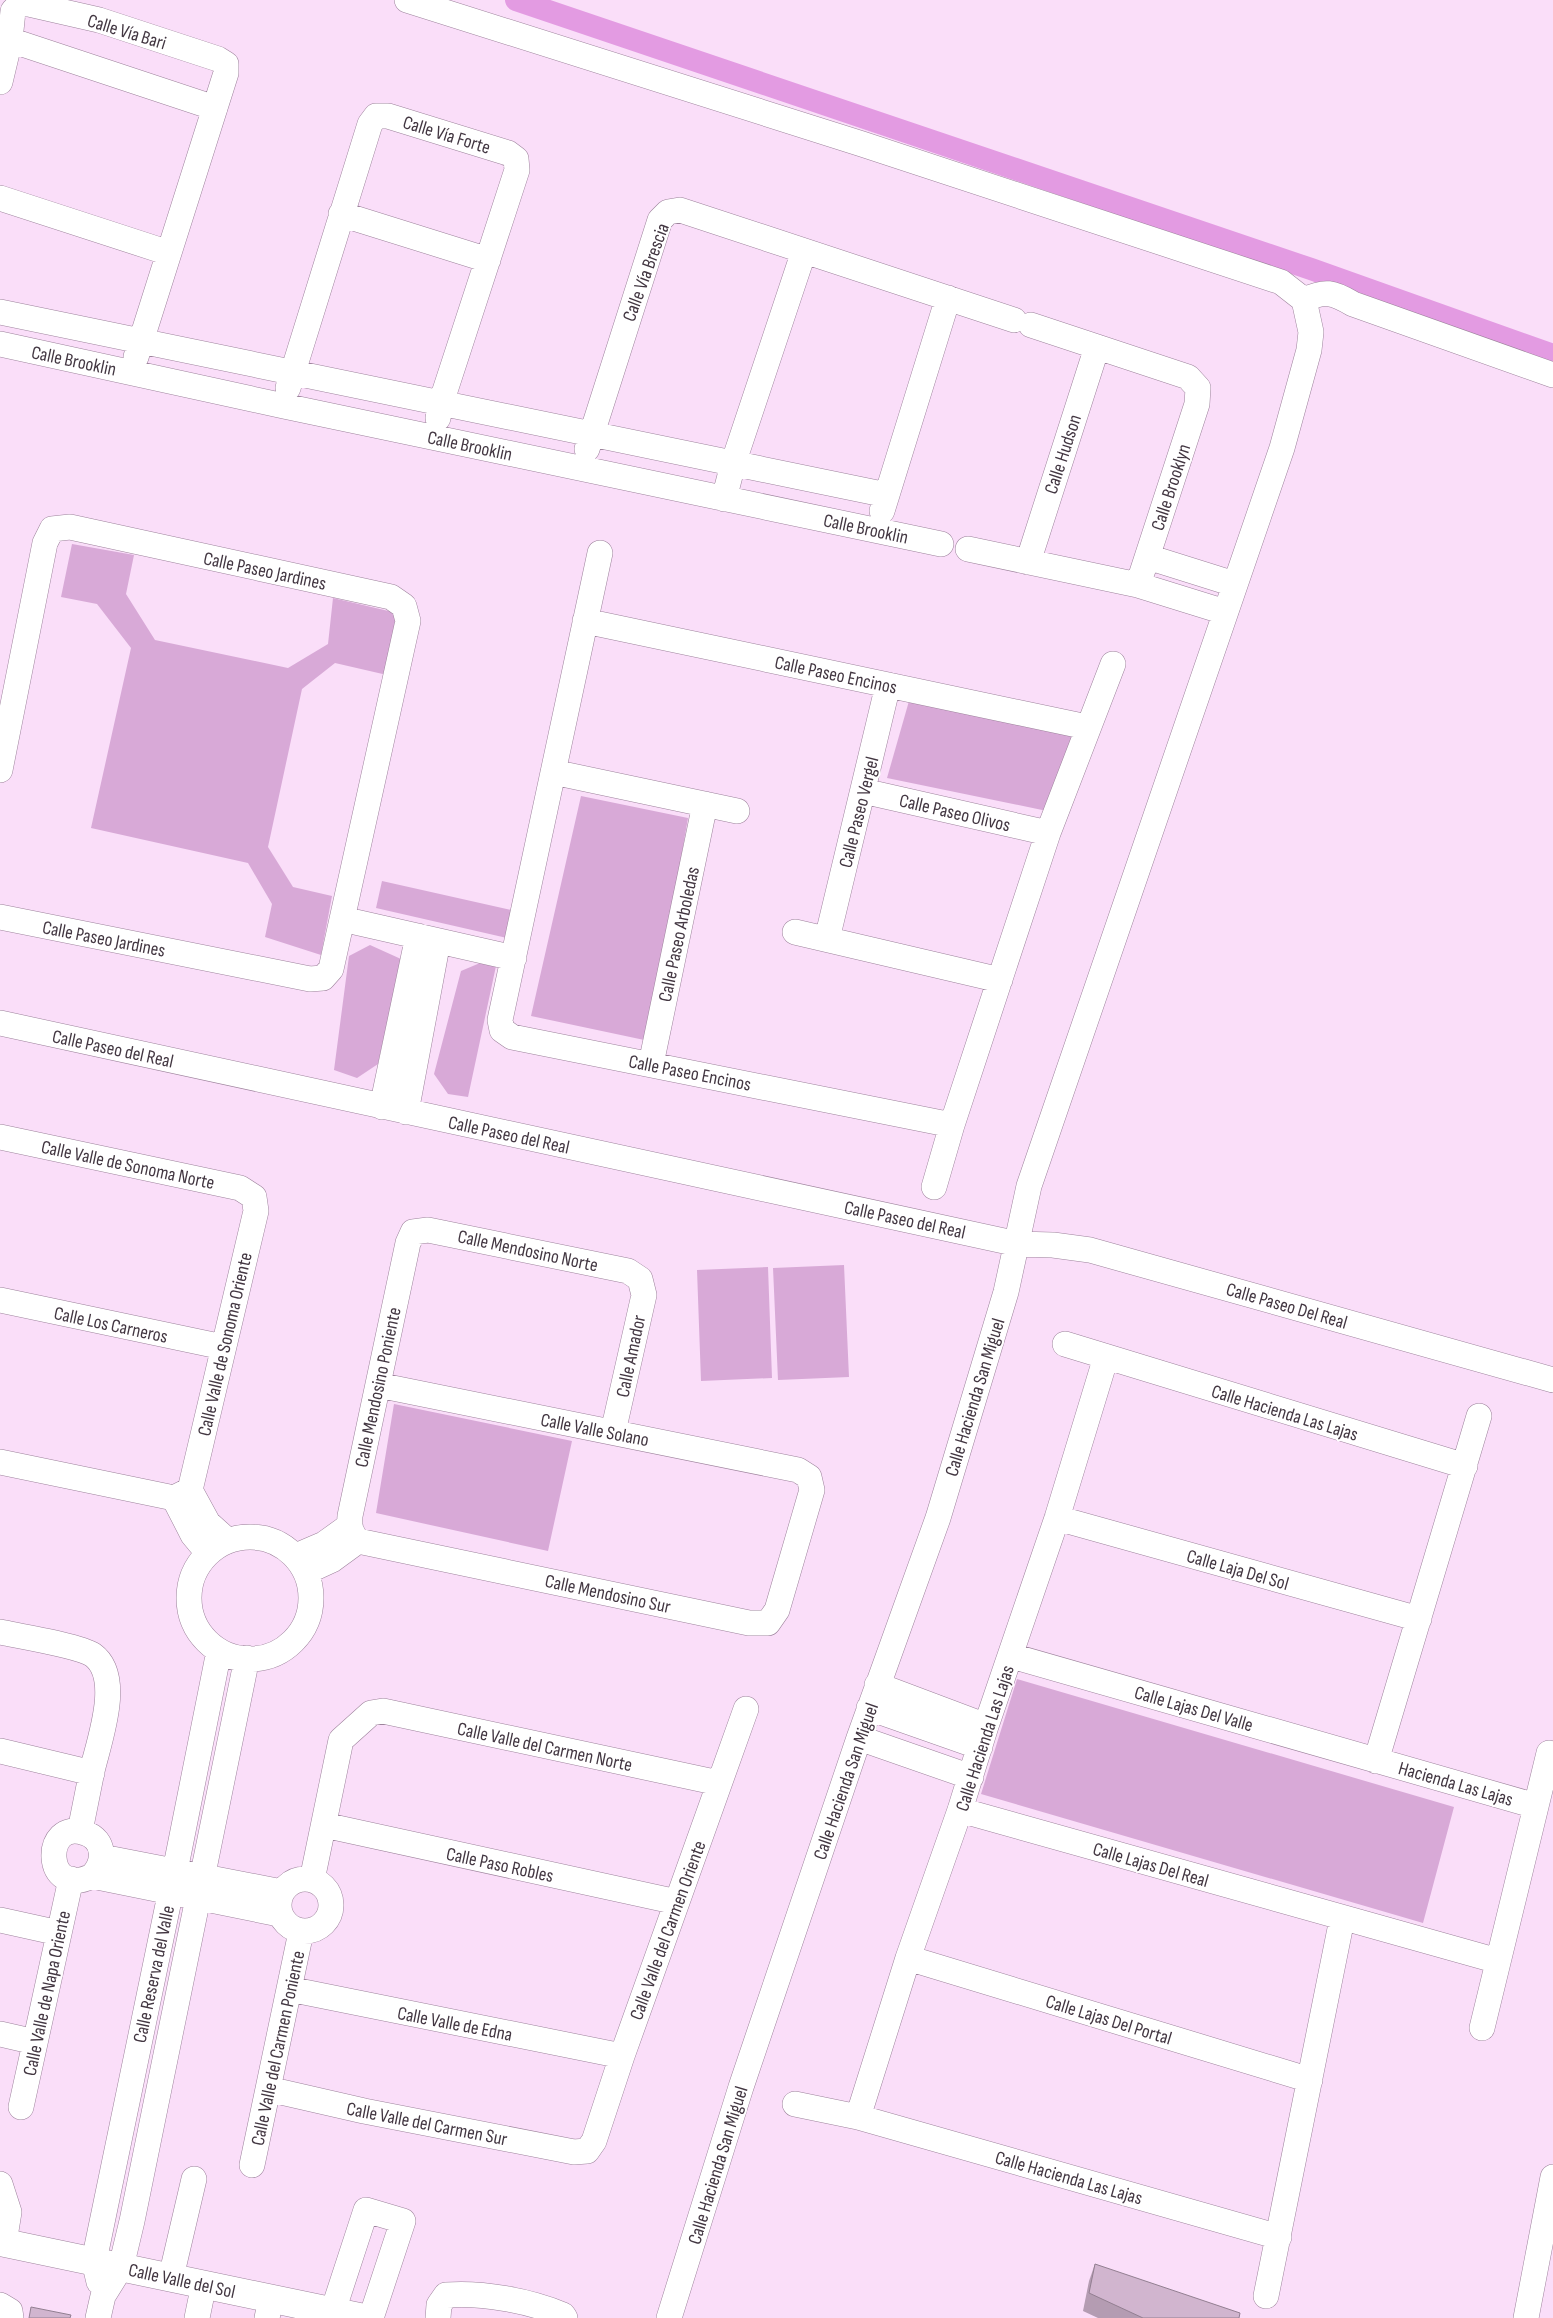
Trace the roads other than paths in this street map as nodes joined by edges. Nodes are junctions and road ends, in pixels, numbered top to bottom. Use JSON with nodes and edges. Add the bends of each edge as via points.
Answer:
{"nodes":[{"id":1,"x":408,"y":0,"type":"edge"},
{"id":2,"x":10,"y":40,"type":"junction"},
{"id":3,"x":0,"y":82,"type":"edge"},
{"id":4,"x":215,"y":108,"type":"junction"},
{"id":5,"x":0,"y":198,"type":"edge"},
{"id":6,"x":341,"y":214,"type":"junction"},
{"id":7,"x":804,"y":251,"type":"junction"},
{"id":8,"x":169,"y":253,"type":"junction"},
{"id":9,"x":488,"y":260,"type":"junction"},
{"id":10,"x":948,"y":298,"type":"junction"},
{"id":11,"x":1304,"y":300,"type":"junction"},
{"id":12,"x":0,"y":312,"type":"edge"},
{"id":13,"x":141,"y":342,"type":"junction"},
{"id":14,"x":0,"y":344,"type":"edge"},
{"id":15,"x":1097,"y":347,"type":"junction"},
{"id":16,"x":131,"y":372,"type":"junction"},
{"id":17,"x":292,"y":373,"type":"junction"},
{"id":18,"x":1553,"y":375,"type":"edge"},
{"id":19,"x":441,"y":403,"type":"junction"},
{"id":20,"x":284,"y":406,"type":"junction"},
{"id":21,"x":591,"y":434,"type":"junction"},
{"id":22,"x":434,"y":438,"type":"junction"},
{"id":23,"x":733,"y":464,"type":"junction"},
{"id":24,"x":581,"y":468,"type":"junction"},
{"id":25,"x":887,"y":496,"type":"junction"},
{"id":26,"x":724,"y":499,"type":"junction"},
{"id":27,"x":877,"y":530,"type":"junction"},
{"id":28,"x":941,"y":544,"type":"dead end"},
{"id":29,"x":968,"y":549,"type":"dead end"},
{"id":30,"x":600,"y":553,"type":"dead end"},
{"id":31,"x":1148,"y":557,"type":"junction"},
{"id":32,"x":1028,"y":562,"type":"junction"},
{"id":33,"x":1234,"y":584,"type":"junction"},
{"id":34,"x":1138,"y":585,"type":"junction"},
{"id":35,"x":1225,"y":612,"type":"junction"},
{"id":36,"x":585,"y":621,"type":"junction"},
{"id":37,"x":1113,"y":664,"type":"dead end"},
{"id":38,"x":888,"y":685,"type":"junction"},
{"id":39,"x":1087,"y":727,"type":"junction"},
{"id":40,"x":0,"y":770,"type":"edge"},
{"id":41,"x":553,"y":772,"type":"junction"},
{"id":42,"x":863,"y":791,"type":"junction"},
{"id":43,"x":705,"y":804,"type":"junction"},
{"id":44,"x":737,"y":811,"type":"dead end"},
{"id":45,"x":1048,"y":833,"type":"junction"},
{"id":46,"x":0,"y":917,"type":"edge"},
{"id":47,"x":342,"y":919,"type":"junction"},
{"id":48,"x":795,"y":932,"type":"dead end"},
{"id":49,"x":428,"y":938,"type":"junction"},
{"id":50,"x":827,"y":939,"type":"junction"},
{"id":51,"x":514,"y":958,"type":"junction"},
{"id":52,"x":1000,"y":980,"type":"junction"},
{"id":53,"x":0,"y":1023,"type":"edge"},
{"id":54,"x":651,"y":1064,"type":"junction"},
{"id":55,"x":382,"y":1107,"type":"junction"},
{"id":56,"x":406,"y":1112,"type":"junction"},
{"id":57,"x":952,"y":1125,"type":"junction"},
{"id":58,"x":0,"y":1137,"type":"edge"},
{"id":59,"x":934,"y":1187,"type":"dead end"},
{"id":60,"x":254,"y":1197,"type":"joint"},
{"id":61,"x":413,"y":1232,"type":"joint"},
{"id":62,"x":1018,"y":1244,"type":"junction"},
{"id":63,"x":640,"y":1279,"type":"joint"},
{"id":64,"x":0,"y":1300,"type":"edge"},
{"id":65,"x":1065,"y":1344,"type":"dead end"},
{"id":66,"x":222,"y":1347,"type":"junction"},
{"id":67,"x":1106,"y":1357,"type":"junction"},
{"id":68,"x":1553,"y":1380,"type":"edge"},
{"id":69,"x":378,"y":1385,"type":"junction"},
{"id":70,"x":1479,"y":1416,"type":"dead end"},
{"id":71,"x":613,"y":1432,"type":"junction"},
{"id":72,"x":0,"y":1462,"type":"edge"},
{"id":73,"x":1465,"y":1466,"type":"junction"},
{"id":74,"x":809,"y":1478,"type":"joint"},
{"id":75,"x":182,"y":1494,"type":"junction"},
{"id":76,"x":1057,"y":1518,"type":"junction"},
{"id":77,"x":354,"y":1534,"type":"junction"},
{"id":78,"x":218,"y":1547,"type":"junction"},
{"id":79,"x":301,"y":1564,"type":"junction"},
{"id":80,"x":1419,"y":1620,"type":"junction"},
{"id":81,"x":0,"y":1632,"type":"edge"},
{"id":82,"x":218,"y":1651,"type":"junction"},
{"id":83,"x":1012,"y":1656,"type":"junction"},
{"id":84,"x":247,"y":1658,"type":"junction"},
{"id":85,"x":873,"y":1697,"type":"junction"},
{"id":86,"x":746,"y":1709,"type":"dead end"},
{"id":87,"x":983,"y":1736,"type":"junction"},
{"id":88,"x":859,"y":1738,"type":"junction"},
{"id":89,"x":0,"y":1751,"type":"edge"},
{"id":90,"x":1549,"y":1753,"type":"dead end"},
{"id":91,"x":1376,"y":1761,"type":"junction"},
{"id":92,"x":92,"y":1773,"type":"junction"},
{"id":93,"x":971,"y":1777,"type":"junction"},
{"id":94,"x":719,"y":1783,"type":"junction"},
{"id":95,"x":1536,"y":1806,"type":"junction"},
{"id":96,"x":960,"y":1810,"type":"junction"},
{"id":97,"x":324,"y":1826,"type":"junction"},
{"id":98,"x":80,"y":1831,"type":"junction"},
{"id":99,"x":88,"y":1871,"type":"junction"},
{"id":100,"x":312,"y":1880,"type":"junction"},
{"id":101,"x":173,"y":1881,"type":"junction"},
{"id":102,"x":200,"y":1887,"type":"junction"},
{"id":103,"x":677,"y":1902,"type":"junction"},
{"id":104,"x":281,"y":1903,"type":"junction"},
{"id":105,"x":1342,"y":1919,"type":"junction"},
{"id":106,"x":0,"y":1920,"type":"edge"},
{"id":107,"x":301,"y":1932,"type":"junction"},
{"id":108,"x":59,"y":1933,"type":"junction"},
{"id":109,"x":908,"y":1958,"type":"junction"},
{"id":110,"x":1498,"y":1961,"type":"junction"},
{"id":111,"x":289,"y":1990,"type":"junction"},
{"id":112,"x":1482,"y":2028,"type":"dead end"},
{"id":113,"x":0,"y":2034,"type":"edge"},
{"id":114,"x":35,"y":2042,"type":"junction"},
{"id":115,"x":622,"y":2056,"type":"junction"},
{"id":116,"x":1310,"y":2080,"type":"junction"},
{"id":117,"x":268,"y":2089,"type":"junction"},
{"id":118,"x":795,"y":2104,"type":"dead end"},
{"id":119,"x":21,"y":2107,"type":"dead end"},
{"id":120,"x":858,"y":2117,"type":"junction"},
{"id":121,"x":587,"y":2151,"type":"joint"},
{"id":122,"x":252,"y":2164,"type":"dead end"},
{"id":123,"x":1553,"y":2177,"type":"edge"},
{"id":124,"x":194,"y":2179,"type":"dead end"},
{"id":125,"x":0,"y":2184,"type":"edge"},
{"id":126,"x":1279,"y":2237,"type":"junction"},
{"id":127,"x":2,"y":2242,"type":"edge"},
{"id":128,"x":94,"y":2261,"type":"junction"},
{"id":129,"x":121,"y":2267,"type":"junction"},
{"id":130,"x":171,"y":2278,"type":"junction"},
{"id":131,"x":204,"y":2284,"type":"junction"},
{"id":132,"x":1266,"y":2296,"type":"dead end"},
{"id":133,"x":0,"y":2305,"type":"edge"},
{"id":134,"x":101,"y":2307,"type":"edge"},
{"id":135,"x":269,"y":2308,"type":"edge"},
{"id":136,"x":333,"y":2311,"type":"junction"},
{"id":137,"x":11,"y":2318,"type":"edge"},
{"id":138,"x":197,"y":2318,"type":"edge"},
{"id":139,"x":364,"y":2318,"type":"edge"},
{"id":140,"x":371,"y":2318,"type":"edge"},
{"id":141,"x":438,"y":2318,"type":"edge"},
{"id":142,"x":565,"y":2318,"type":"edge"},
{"id":143,"x":669,"y":2318,"type":"edge"},
{"id":144,"x":1526,"y":2318,"type":"edge"}],
"edges":[{"from":1,"to":11,"type":"street","via":[[862,144],[1281,282]]},
{"from":2,"to":3,"type":"street","name":"Calle Vía Bari"},
{"from":2,"to":4,"type":"street"},
{"from":2,"to":4,"type":"street","name":"Calle Vía Bari","via":[[14,11],[20,4],[28,4],[99,20],[218,59],[226,64],[226,73]]},
{"from":4,"to":8,"type":"street","name":"Calle Vía Bari"},
{"from":5,"to":8,"type":"street"},
{"from":6,"to":9,"type":"street"},
{"from":6,"to":9,"type":"street","name":"Calle Vía Forte","via":[[370,124],[376,116],[388,116],[508,153],[516,159],[517,170]]},
{"from":6,"to":17,"type":"street","name":"Calle Vía Forte"},
{"from":7,"to":10,"type":"street","name":"Calle Vía Brescia"},
{"from":7,"to":21,"type":"street","name":"Calle Vía Brescia","via":[[680,210],[668,212],[660,220]]},
{"from":7,"to":23,"type":"street"},
{"from":8,"to":13,"type":"street","name":"Calle Vía Bari"},
{"from":9,"to":19,"type":"street","name":"Calle Vía Forte"},
{"from":10,"to":15,"type":"street","name":"Calle Vía Brescia"},
{"from":10,"to":25,"type":"street"},
{"from":11,"to":18,"type":"street","via":[[1318,294],[1335,294],[1353,304]]},
{"from":11,"to":33,"type":"street","name":"Calle Hacienda San Miguel","via":[[1311,332],[1309,350],[1282,448]]},
{"from":12,"to":13,"type":"street","name":"Calle Brooklin"},
{"from":13,"to":16,"type":"street","name":"Calle Vía Bari"},
{"from":13,"to":17,"type":"street","name":"Calle Brooklin"},
{"from":14,"to":16,"type":"street","name":"Calle Brooklin"},
{"from":15,"to":31,"type":"street","name":"Calle Brooklyn","via":[[1188,377],[1198,388],[1197,404]]},
{"from":15,"to":32,"type":"street","name":"Calle Hudson"},
{"from":16,"to":20,"type":"street","name":"Calle Brooklin"},
{"from":17,"to":19,"type":"street","name":"Calle Brooklin"},
{"from":17,"to":20,"type":"street","name":"Calle Vía Forte"},
{"from":19,"to":21,"type":"street","name":"Calle Brooklin"},
{"from":19,"to":22,"type":"street","name":"Calle Vía Forte"},
{"from":20,"to":22,"type":"street","name":"Calle Brooklin"},
{"from":21,"to":23,"type":"street","name":"Calle Brooklin"},
{"from":21,"to":24,"type":"street","name":"Calle Vía Brescia"},
{"from":22,"to":24,"type":"street","name":"Calle Brooklin"},
{"from":23,"to":25,"type":"street","name":"Calle Brooklin"},
{"from":23,"to":26,"type":"street"},
{"from":24,"to":26,"type":"street","name":"Calle Brooklin"},
{"from":25,"to":27,"type":"street"},
{"from":26,"to":27,"type":"street","name":"Calle Brooklin"},
{"from":27,"to":28,"type":"street","name":"Calle Brooklin"},
{"from":29,"to":32,"type":"street"},
{"from":30,"to":36,"type":"street","name":"Calle Paseo Encinos"},
{"from":31,"to":33,"type":"street"},
{"from":31,"to":34,"type":"street","name":"Calle Brooklyn"},
{"from":32,"to":34,"type":"street"},
{"from":33,"to":35,"type":"street","name":"Calle Hacienda San Miguel"},
{"from":34,"to":35,"type":"street"},
{"from":35,"to":62,"type":"street","name":"Calle Hacienda San Miguel","via":[[1030,1186]]},
{"from":36,"to":38,"type":"street","name":"Calle Paseo Encinos"},
{"from":36,"to":41,"type":"street","name":"Calle Paseo Encinos"},
{"from":37,"to":39,"type":"street"},
{"from":38,"to":39,"type":"street","name":"Calle Paseo Encinos"},
{"from":38,"to":42,"type":"street","name":"Calle Paseo Vergel"},
{"from":39,"to":45,"type":"street"},
{"from":40,"to":47,"type":"street","name":"Calle Paseo Jardines","via":[[45,543],[52,529],[70,528],[391,597],[404,606],[408,621]]},
{"from":41,"to":43,"type":"street"},
{"from":41,"to":51,"type":"street","name":"Calle Paseo Encinos"},
{"from":42,"to":45,"type":"street","name":"Calle Paseo Olivos"},
{"from":42,"to":50,"type":"street","name":"Calle Paseo Vergel"},
{"from":43,"to":44,"type":"street"},
{"from":43,"to":54,"type":"street","name":"Calle Paseo Arboledas"},
{"from":45,"to":52,"type":"street"},
{"from":46,"to":47,"type":"street","name":"Calle Paseo Jardines","via":[[310,979],[323,978],[331,969]]},
{"from":47,"to":49,"type":"street"},
{"from":48,"to":50,"type":"street"},
{"from":49,"to":51,"type":"street"},
{"from":49,"to":55,"type":"street"},
{"from":49,"to":56,"type":"street"},
{"from":50,"to":52,"type":"street"},
{"from":51,"to":54,"type":"street","name":"Calle Paseo Encinos","via":[[500,1020],[502,1030],[512,1037]]},
{"from":52,"to":57,"type":"street"},
{"from":53,"to":55,"type":"street","name":"Calle Paseo del Real"},
{"from":54,"to":57,"type":"street","name":"Calle Paseo Encinos"},
{"from":55,"to":56,"type":"street","name":"Calle Paseo del Real"},
{"from":56,"to":62,"type":"street","name":"Calle Paseo del Real"},
{"from":57,"to":59,"type":"street"},
{"from":58,"to":60,"type":"street","name":"Calle Valle de Sonoma Norte","via":[[240,1188]]},
{"from":60,"to":66,"type":"street","name":"Calle Valle de Sonoma Oriente","via":[[256,1211]]},
{"from":61,"to":63,"type":"street","name":"Calle Mendosino Norte","via":[[428,1230],[581,1261],[628,1271]]},
{"from":61,"to":69,"type":"street","name":"Calle Mendosino Poniente"},
{"from":62,"to":68,"type":"street","name":"Calle Paseo Del Real","via":[[1090,1250]]},
{"from":62,"to":85,"type":"street","name":"Calle Hacienda San Miguel","via":[[938,1518]]},
{"from":63,"to":71,"type":"street","name":"Calle Amador","via":[[644,1295]]},
{"from":64,"to":66,"type":"street","name":"Calle Los Carneros"},
{"from":65,"to":67,"type":"street","name":"Calle Hacienda Las Lajas"},
{"from":66,"to":75,"type":"street","name":"Calle Valle de Sonoma Oriente"},
{"from":67,"to":73,"type":"street","name":"Calle Hacienda Las Lajas"},
{"from":67,"to":76,"type":"street","name":"Calle Hacienda Las Lajas"},
{"from":69,"to":71,"type":"street","name":"Calle Valle Solano"},
{"from":69,"to":77,"type":"street","name":"Calle Mendosino Poniente"},
{"from":70,"to":73,"type":"street"},
{"from":71,"to":74,"type":"street","name":"Calle Valle Solano","via":[[798,1470]]},
{"from":72,"to":75,"type":"street"},
{"from":73,"to":80,"type":"street"},
{"from":74,"to":77,"type":"street","name":"Calle Mendosino Sur","via":[[812,1490],[777,1610],[768,1623],[749,1623]]},
{"from":75,"to":78,"type":"street","via":[[208,1523]]},
{"from":76,"to":80,"type":"street","name":"Calle Laja Del Sol"},
{"from":76,"to":83,"type":"street","name":"Calle Hacienda Las Lajas"},
{"from":77,"to":79,"type":"street","via":[[332,1560]]},
{"from":78,"to":79,"type":"street","via":[[246,1537],[264,1538],[281,1545]]},
{"from":78,"to":82,"type":"street","via":[[198,1565],[189,1603],[194,1623]]},
{"from":79,"to":84,"type":"street","via":[[312,1590],[311,1609],[304,1627],[293,1642],[277,1653],[259,1659]]},
{"from":80,"to":91,"type":"street"},
{"from":81,"to":92,"type":"street","via":[[76,1649],[92,1655],[103,1667],[108,1685],[107,1708]]},
{"from":82,"to":84,"type":"street"},
{"from":82,"to":101,"type":"street","name":"Calle Reserva del Valle"},
{"from":83,"to":87,"type":"street","name":"Calle Hacienda Las Lajas"},
{"from":83,"to":91,"type":"street","name":"Calle Lajas Del Valle"},
{"from":84,"to":102,"type":"street","name":"Calle Reserva del Valle"},
{"from":85,"to":87,"type":"street"},
{"from":85,"to":88,"type":"street","name":"Calle Hacienda San Miguel"},
{"from":86,"to":94,"type":"street","name":"Calle Valle del Carmen Oriente"},
{"from":87,"to":93,"type":"street","name":"Calle Hacienda Las Lajas"},
{"from":88,"to":93,"type":"street"},
{"from":88,"to":143,"type":"street","name":"Calle Hacienda San Miguel","via":[[741,2086]]},
{"from":89,"to":92,"type":"street"},
{"from":90,"to":95,"type":"street","name":"Hacienda Las Lajas"},
{"from":91,"to":95,"type":"street","name":"Hacienda Las Lajas"},
{"from":92,"to":98,"type":"street"},
{"from":93,"to":96,"type":"street","name":"Calle Hacienda Las Lajas"},
{"from":94,"to":97,"type":"street","name":"Calle Valle del Carmen Norte","via":[[383,1711],[371,1713],[342,1740]]},
{"from":94,"to":103,"type":"street","name":"Calle Valle del Carmen Oriente"},
{"from":95,"to":110,"type":"street","name":"Hacienda Las Lajas"},
{"from":96,"to":105,"type":"street","name":"Calle Lajas Del Real"},
{"from":96,"to":109,"type":"street","name":"Calle Hacienda Las Lajas"},
{"from":97,"to":100,"type":"street"},
{"from":97,"to":103,"type":"street","name":"Calle Paso Robles"},
{"from":98,"to":99,"type":"street","via":[[99,1843]]},
{"from":98,"to":99,"type":"street","via":[[65,1834],[54,1847],[54,1863],[57,1870]]},
{"from":99,"to":101,"type":"street"},
{"from":99,"to":108,"type":"street","name":"Calle Valle de Napa Oriente"},
{"from":100,"to":104,"type":"street","via":[[294,1882]]},
{"from":100,"to":107,"type":"street","via":[[326,1890],[331,1907],[325,1923]]},
{"from":101,"to":102,"type":"street"},
{"from":101,"to":128,"type":"street","name":"Calle Reserva del Valle"},
{"from":102,"to":104,"type":"street"},
{"from":102,"to":129,"type":"street","name":"Calle Reserva del Valle"},
{"from":103,"to":115,"type":"street","name":"Calle Valle del Carmen Oriente"},
{"from":104,"to":107,"type":"street","via":[[286,1924]]},
{"from":105,"to":110,"type":"street"},
{"from":105,"to":116,"type":"street"},
{"from":106,"to":108,"type":"street"},
{"from":107,"to":111,"type":"street","name":"Calle Valle del Carmen Poniente"},
{"from":108,"to":114,"type":"street","name":"Calle Valle de Napa Oriente"},
{"from":109,"to":116,"type":"street","name":"Calle Lajas Del Portal"},
{"from":109,"to":120,"type":"street","name":"Calle Hacienda Las Lajas"},
{"from":110,"to":112,"type":"street","name":"Hacienda Las Lajas"},
{"from":111,"to":115,"type":"street","name":"Calle Valle de Edna"},
{"from":111,"to":117,"type":"street","name":"Calle Valle del Carmen Poniente"},
{"from":113,"to":114,"type":"street"},
{"from":114,"to":119,"type":"street","name":"Calle Valle de Napa Oriente"},
{"from":115,"to":121,"type":"street","name":"Calle Valle del Carmen Oriente","via":[[594,2141]]},
{"from":116,"to":126,"type":"street"},
{"from":117,"to":121,"type":"street","name":"Calle Valle del Carmen Sur","via":[[574,2152]]},
{"from":117,"to":122,"type":"street","name":"Calle Valle del Carmen Poniente"},
{"from":118,"to":120,"type":"street","name":"Calle Hacienda Las Lajas"},
{"from":120,"to":126,"type":"street","name":"Calle Hacienda Las Lajas"},
{"from":123,"to":144,"type":"street"},
{"from":124,"to":130,"type":"street"},
{"from":125,"to":127,"type":"street","via":[[9,2212]]},
{"from":126,"to":132,"type":"street"},
{"from":127,"to":128,"type":"main road","name":"Calle Valle del Sol"},
{"from":128,"to":129,"type":"main road","name":"Calle Valle del Sol"},
{"from":128,"to":134,"type":"street","name":"Calle Reserva del Valle"},
{"from":129,"to":130,"type":"main road","name":"Calle Valle del Sol"},
{"from":129,"to":134,"type":"street","name":"Calle Reserva del Valle"},
{"from":130,"to":131,"type":"main road","name":"Calle Valle del Sol"},
{"from":131,"to":135,"type":"main road","name":"Calle Valle del Sol"},
{"from":131,"to":138,"type":"street"},
{"from":133,"to":137,"type":"street","via":[[10,2311]]},
{"from":135,"to":136,"type":"main road","name":"Calle Valle del Sol"},
{"from":136,"to":139,"type":"main road","name":"Calle Valle del Sol"},
{"from":136,"to":140,"type":"street","via":[[366,2210],[403,2221]]},
{"from":141,"to":142,"type":"street","via":[[439,2305],[446,2295],[464,2293],[542,2306]]}]}
